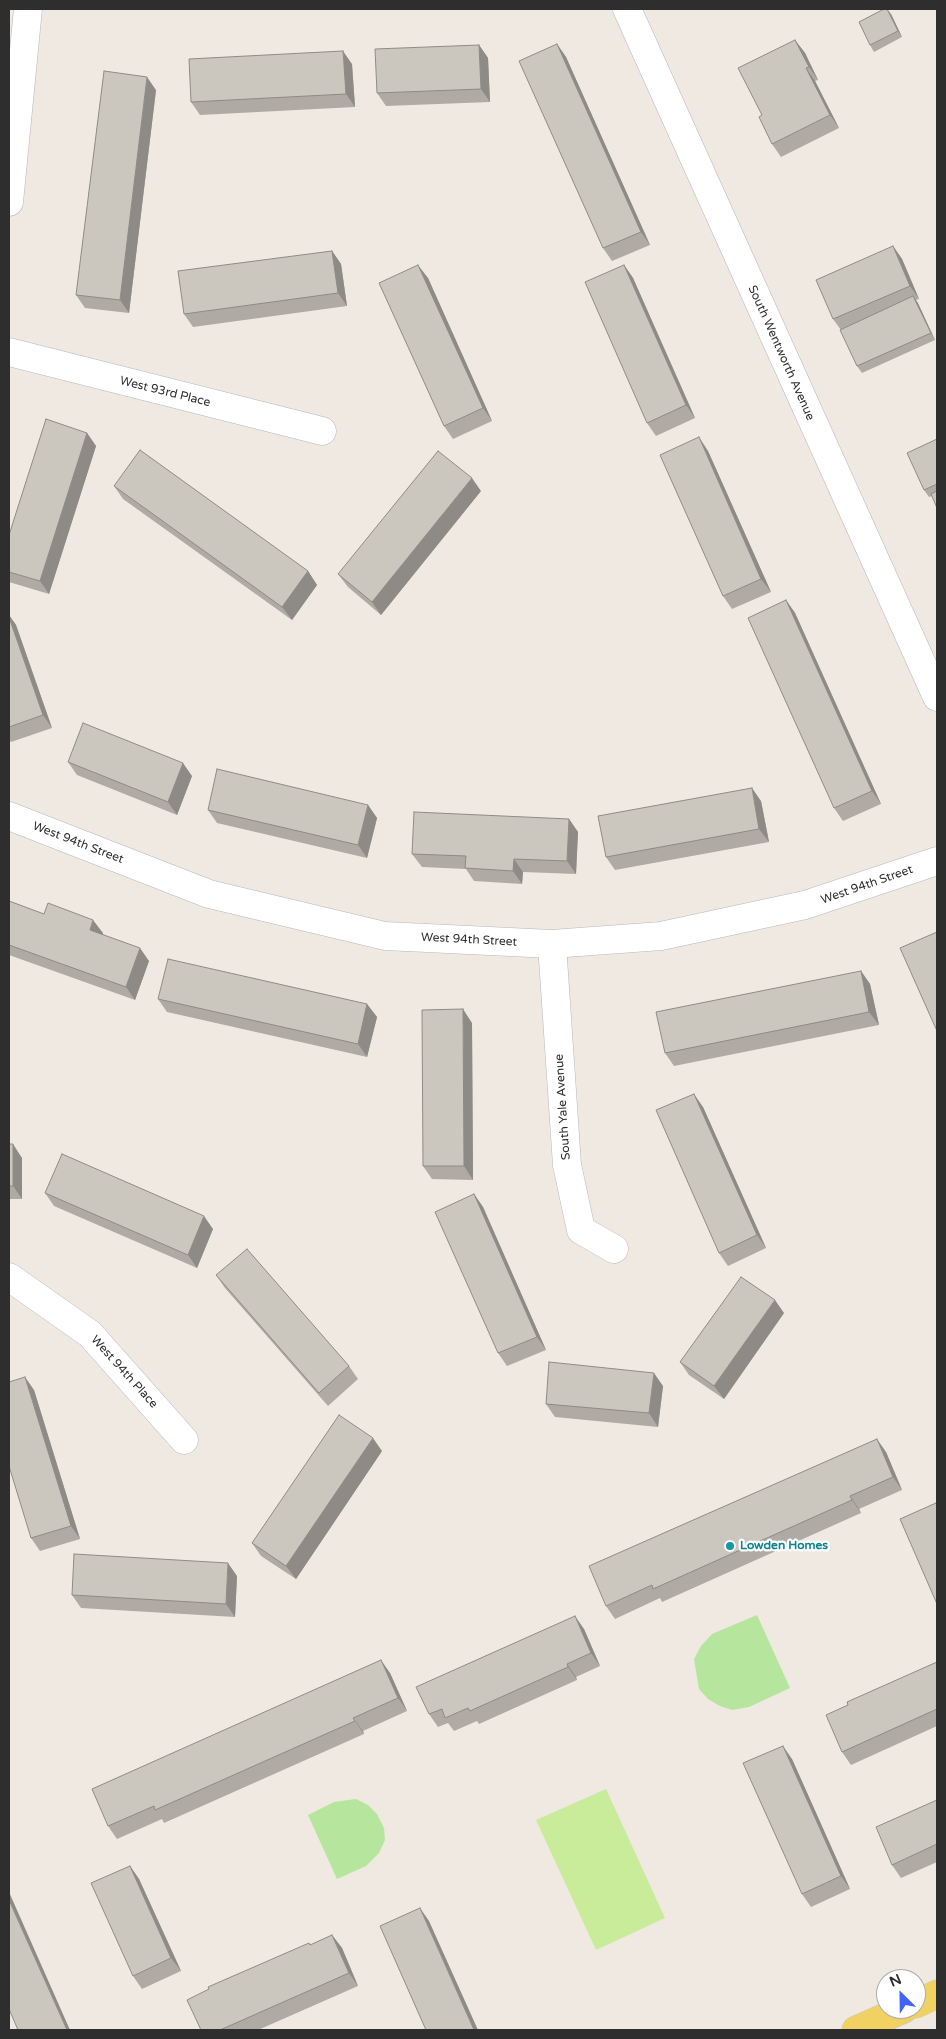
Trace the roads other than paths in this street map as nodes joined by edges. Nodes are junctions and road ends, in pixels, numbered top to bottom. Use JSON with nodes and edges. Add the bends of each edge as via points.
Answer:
{"nodes":[{"id":1,"x":28,"y":9,"type":"edge"},
{"id":2,"x":626,"y":9,"type":"edge"},
{"id":3,"x":9,"y":202,"type":"edge"},
{"id":4,"x":9,"y":352,"type":"edge"},
{"id":5,"x":322,"y":431,"type":"dead end"},
{"id":6,"x":937,"y":697,"type":"edge"},
{"id":7,"x":9,"y":816,"type":"edge"},
{"id":8,"x":937,"y":861,"type":"edge"},
{"id":9,"x":552,"y":944,"type":"junction"},
{"id":10,"x":614,"y":1249,"type":"dead end"},
{"id":11,"x":9,"y":1276,"type":"edge"},
{"id":12,"x":184,"y":1440,"type":"dead end"},
{"id":13,"x":881,"y":2019,"type":"edge"},
{"id":14,"x":856,"y":2030,"type":"edge"}],
"edges":[{"from":1,"to":3,"type":"street"},
{"from":2,"to":6,"type":"street","name":"South Wentworth Avenue"},
{"from":4,"to":5,"type":"street","name":"West 93rd Place"},
{"from":7,"to":9,"type":"street","name":"West 94th Street","via":[[228,899],[386,936]]},
{"from":8,"to":9,"type":"street","name":"West 94th Street","via":[[805,906],[661,936]]},
{"from":9,"to":10,"type":"street","name":"South Yale Avenue","via":[[567,1164],[582,1230]]},
{"from":11,"to":12,"type":"street","name":"West 94th Place","via":[[90,1334]]},
{"from":13,"to":14,"type":"main road"}]}
